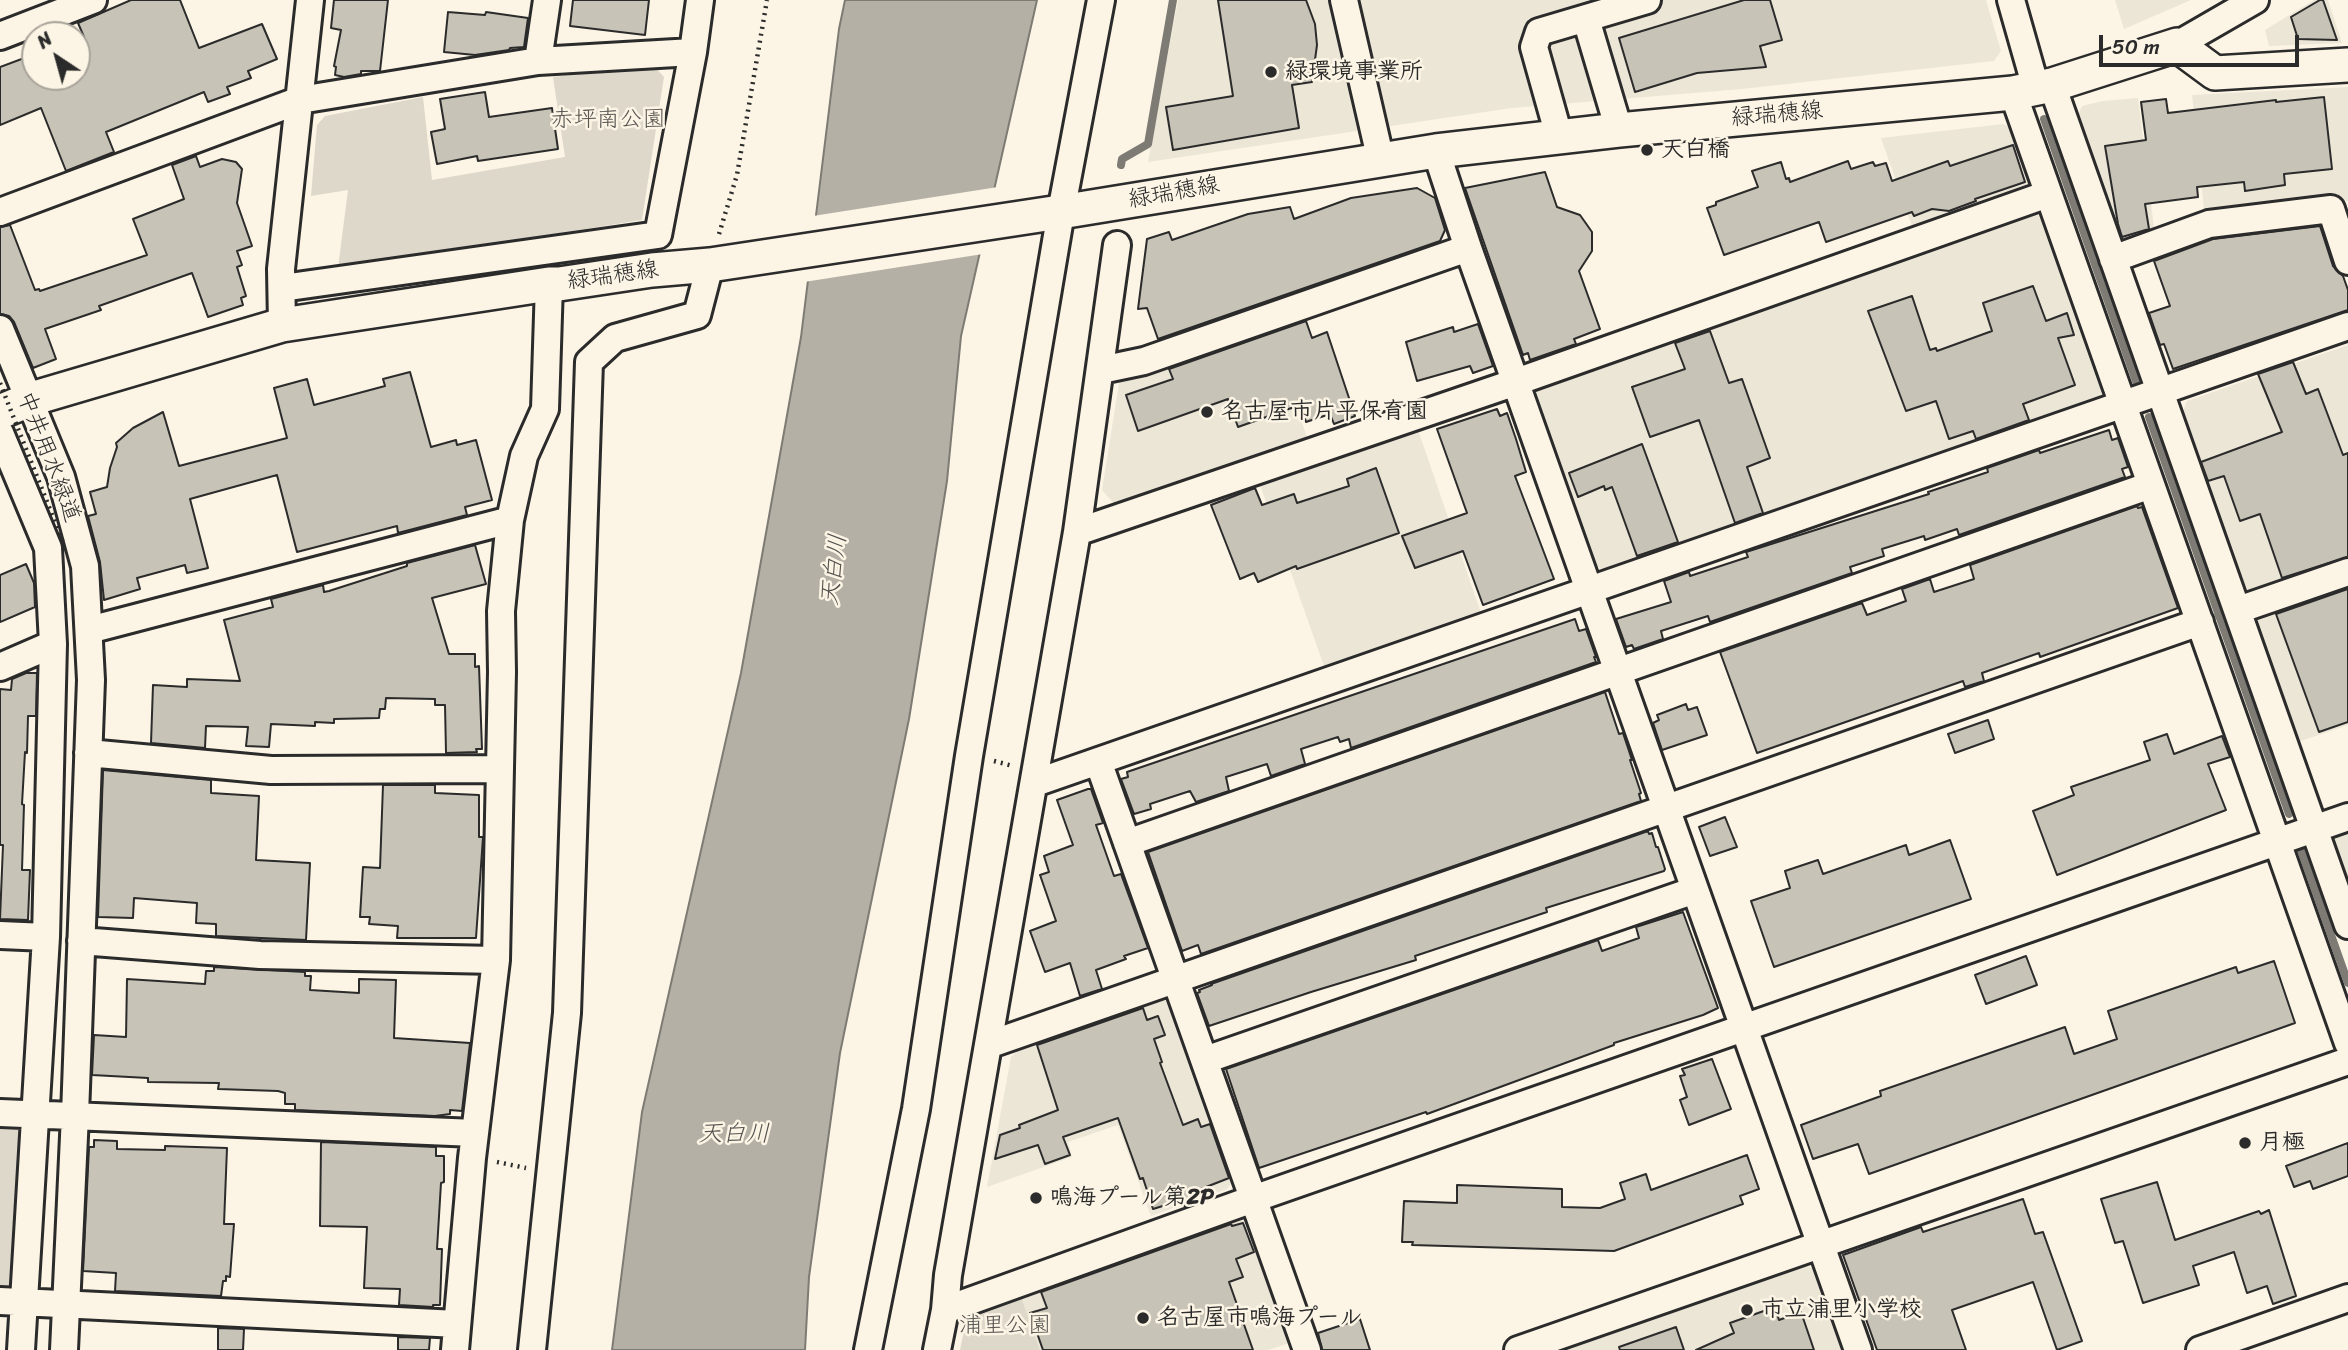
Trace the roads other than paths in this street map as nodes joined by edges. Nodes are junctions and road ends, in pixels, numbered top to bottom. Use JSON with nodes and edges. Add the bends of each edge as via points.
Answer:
{"nodes":[{"id":1,"x":93,"y":0,"type":"edge"},
{"id":2,"x":310,"y":0,"type":"edge"},
{"id":3,"x":547,"y":0,"type":"edge"},
{"id":4,"x":700,"y":0,"type":"edge"},
{"id":5,"x":1101,"y":0,"type":"edge"},
{"id":6,"x":1344,"y":0,"type":"edge"},
{"id":7,"x":1647,"y":0,"type":"edge"},
{"id":8,"x":2011,"y":0,"type":"edge"},
{"id":9,"x":2255,"y":0,"type":"edge"},
{"id":10,"x":1586,"y":19,"type":"junction"},
{"id":11,"x":0,"y":36,"type":"edge"},
{"id":12,"x":2177,"y":45,"type":"junction"},
{"id":13,"x":693,"y":52,"type":"junction"},
{"id":14,"x":538,"y":61,"type":"junction"},
{"id":15,"x":2348,"y":65,"type":"edge"},
{"id":16,"x":2034,"y":89,"type":"junction"},
{"id":17,"x":300,"y":100,"type":"junction"},
{"id":18,"x":1619,"y":130,"type":"junction"},
{"id":19,"x":1559,"y":136,"type":"junction"},
{"id":20,"x":1436,"y":151,"type":"junction"},
{"id":21,"x":1381,"y":161,"type":"junction"},
{"id":22,"x":2048,"y":194,"type":"junction"},
{"id":23,"x":0,"y":212,"type":"edge"},
{"id":24,"x":1062,"y":212,"type":"junction"},
{"id":25,"x":1117,"y":245,"type":"dead end"},
{"id":26,"x":1468,"y":248,"type":"junction"},
{"id":27,"x":2113,"y":259,"type":"junction"},
{"id":28,"x":2348,"y":261,"type":"edge"},
{"id":29,"x":717,"y":264,"type":"junction"},
{"id":30,"x":549,"y":284,"type":"junction"},
{"id":31,"x":282,"y":288,"type":"junction"},
{"id":32,"x":282,"y":326,"type":"junction"},
{"id":33,"x":2348,"y":326,"type":"edge"},
{"id":34,"x":0,"y":329,"type":"edge"},
{"id":35,"x":1101,"y":370,"type":"junction"},
{"id":36,"x":1516,"y":382,"type":"junction"},
{"id":37,"x":2161,"y":392,"type":"junction"},
{"id":38,"x":31,"y":399,"type":"junction"},
{"id":39,"x":2123,"y":405,"type":"junction"},
{"id":40,"x":0,"y":412,"type":"edge"},
{"id":41,"x":0,"y":433,"type":"edge"},
{"id":42,"x":2151,"y":485,"type":"junction"},
{"id":43,"x":510,"y":520,"type":"junction"},
{"id":44,"x":1077,"y":532,"type":"junction"},
{"id":45,"x":2348,"y":572,"type":"edge"},
{"id":46,"x":1589,"y":589,"type":"junction"},
{"id":47,"x":2238,"y":610,"type":"junction"},
{"id":48,"x":2200,"y":622,"type":"junction"},
{"id":49,"x":89,"y":630,"type":"junction"},
{"id":50,"x":54,"y":644,"type":"junction"},
{"id":51,"x":0,"y":667,"type":"edge"},
{"id":52,"x":1618,"y":671,"type":"junction"},
{"id":53,"x":88,"y":753,"type":"junction"},
{"id":54,"x":1098,"y":761,"type":"junction"},
{"id":55,"x":500,"y":769,"type":"junction"},
{"id":56,"x":1033,"y":791,"type":"junction"},
{"id":57,"x":1666,"y":809,"type":"junction"},
{"id":58,"x":2348,"y":817,"type":"edge"},
{"id":59,"x":2313,"y":829,"type":"junction"},
{"id":60,"x":2276,"y":841,"type":"junction"},
{"id":61,"x":1127,"y":843,"type":"junction"},
{"id":62,"x":1695,"y":890,"type":"junction"},
{"id":63,"x":2348,"y":925,"type":"edge"},
{"id":64,"x":0,"y":935,"type":"edge"},
{"id":65,"x":46,"y":937,"type":"junction"},
{"id":66,"x":81,"y":941,"type":"junction"},
{"id":67,"x":496,"y":960,"type":"junction"},
{"id":68,"x":1176,"y":980,"type":"junction"},
{"id":69,"x":1744,"y":1029,"type":"junction"},
{"id":70,"x":2348,"y":1043,"type":"edge"},
{"id":71,"x":988,"y":1045,"type":"junction"},
{"id":72,"x":1205,"y":1060,"type":"junction"},
{"id":73,"x":2348,"y":1061,"type":"edge"},
{"id":74,"x":0,"y":1113,"type":"edge"},
{"id":75,"x":37,"y":1115,"type":"junction"},
{"id":76,"x":75,"y":1115,"type":"junction"},
{"id":77,"x":474,"y":1145,"type":"junction"},
{"id":78,"x":1253,"y":1199,"type":"junction"},
{"id":79,"x":1820,"y":1244,"type":"junction"},
{"id":80,"x":2348,"y":1298,"type":"edge"},
{"id":81,"x":11,"y":1301,"type":"edge"},
{"id":82,"x":66,"y":1303,"type":"junction"},
{"id":83,"x":945,"y":1310,"type":"junction"},
{"id":84,"x":456,"y":1337,"type":"edge"},
{"id":85,"x":22,"y":1350,"type":"edge"},
{"id":86,"x":64,"y":1350,"type":"edge"},
{"id":87,"x":532,"y":1350,"type":"edge"},
{"id":88,"x":868,"y":1350,"type":"edge"},
{"id":89,"x":937,"y":1350,"type":"edge"},
{"id":90,"x":1307,"y":1350,"type":"edge"},
{"id":91,"x":1518,"y":1350,"type":"edge"},
{"id":92,"x":1858,"y":1350,"type":"edge"},
{"id":93,"x":2200,"y":1350,"type":"edge"}],
"edges":[{"from":1,"to":11,"type":"street"},
{"from":2,"to":17,"type":"street"},
{"from":3,"to":14,"type":"street"},
{"from":4,"to":13,"type":"street"},
{"from":5,"to":24,"type":"street"},
{"from":6,"to":21,"type":"street"},
{"from":7,"to":10,"type":"street"},
{"from":8,"to":16,"type":"street"},
{"from":9,"to":12,"type":"street"},
{"from":10,"to":18,"type":"street"},
{"from":10,"to":19,"type":"street","via":[[1539,32],[1534,47]]},
{"from":12,"to":15,"type":"main road","via":[[2215,72]]},
{"from":12,"to":16,"type":"main road","name":"緑瑞穂線"},
{"from":13,"to":14,"type":"street"},
{"from":13,"to":31,"type":"street","via":[[658,234]]},
{"from":14,"to":17,"type":"street"},
{"from":16,"to":18,"type":"main road","name":"緑瑞穂線"},
{"from":16,"to":22,"type":"street"},
{"from":16,"to":27,"type":"street"},
{"from":17,"to":23,"type":"street"},
{"from":17,"to":31,"type":"street"},
{"from":18,"to":19,"type":"main road","name":"緑瑞穂線"},
{"from":19,"to":20,"type":"main road","name":"緑瑞穂線"},
{"from":20,"to":21,"type":"main road","name":"緑瑞穂線"},
{"from":20,"to":26,"type":"street"},
{"from":21,"to":24,"type":"main road","name":"緑瑞穂線"},
{"from":22,"to":36,"type":"street"},
{"from":22,"to":39,"type":"street"},
{"from":24,"to":29,"type":"main road","name":"緑瑞穂線"},
{"from":24,"to":88,"type":"street","via":[[969,757],[916,1109]]},
{"from":25,"to":35,"type":"street"},
{"from":26,"to":35,"type":"street","via":[[1144,361]]},
{"from":26,"to":36,"type":"street"},
{"from":27,"to":28,"type":"street","via":[[2209,224],[2331,209]]},
{"from":27,"to":37,"type":"street"},
{"from":29,"to":30,"type":"main road","name":"緑瑞穂線"},
{"from":29,"to":87,"type":"street","via":[[697,315],[615,338],[589,362],[567,1013]]},
{"from":30,"to":32,"type":"main road","name":"緑瑞穂線"},
{"from":30,"to":43,"type":"street","via":[[545,408],[524,456]]},
{"from":31,"to":32,"type":"street"},
{"from":32,"to":38,"type":"main road","name":"緑瑞穂線"},
{"from":33,"to":37,"type":"street"},
{"from":34,"to":38,"type":"street"},
{"from":35,"to":44,"type":"street"},
{"from":36,"to":44,"type":"street"},
{"from":36,"to":46,"type":"street"},
{"from":37,"to":39,"type":"street"},
{"from":37,"to":47,"type":"street"},
{"from":38,"to":40,"type":"main road","name":"緑瑞穂線"},
{"from":38,"to":49,"type":"street","via":[[61,477],[85,566]]},
{"from":39,"to":42,"type":"street"},
{"from":39,"to":46,"type":"street"},
{"from":41,"to":50,"type":"street","via":[[48,548]]},
{"from":42,"to":48,"type":"street"},
{"from":42,"to":52,"type":"street"},
{"from":43,"to":49,"type":"street"},
{"from":43,"to":55,"type":"street","via":[[501,611]]},
{"from":44,"to":56,"type":"street"},
{"from":45,"to":47,"type":"street"},
{"from":46,"to":52,"type":"street"},
{"from":46,"to":54,"type":"street"},
{"from":47,"to":59,"type":"street"},
{"from":48,"to":57,"type":"street"},
{"from":48,"to":60,"type":"street"},
{"from":49,"to":53,"type":"street"},
{"from":50,"to":51,"type":"street"},
{"from":50,"to":65,"type":"street"},
{"from":52,"to":57,"type":"street"},
{"from":52,"to":61,"type":"street"},
{"from":53,"to":55,"type":"street","via":[[271,770]]},
{"from":53,"to":66,"type":"street"},
{"from":54,"to":56,"type":"street"},
{"from":54,"to":61,"type":"street"},
{"from":55,"to":67,"type":"street"},
{"from":56,"to":71,"type":"street"},
{"from":57,"to":62,"type":"street"},
{"from":57,"to":68,"type":"street"},
{"from":58,"to":59,"type":"street"},
{"from":59,"to":60,"type":"street"},
{"from":59,"to":63,"type":"street"},
{"from":60,"to":69,"type":"street"},
{"from":60,"to":70,"type":"street"},
{"from":61,"to":68,"type":"street"},
{"from":62,"to":69,"type":"street"},
{"from":62,"to":72,"type":"street"},
{"from":64,"to":65,"type":"street"},
{"from":65,"to":75,"type":"street"},
{"from":66,"to":67,"type":"street","via":[[260,955]]},
{"from":66,"to":76,"type":"street"},
{"from":67,"to":77,"type":"street"},
{"from":68,"to":71,"type":"street"},
{"from":68,"to":72,"type":"street"},
{"from":69,"to":78,"type":"street"},
{"from":69,"to":79,"type":"street"},
{"from":71,"to":83,"type":"street"},
{"from":72,"to":78,"type":"street"},
{"from":73,"to":79,"type":"street"},
{"from":74,"to":75,"type":"street"},
{"from":75,"to":76,"type":"street"},
{"from":75,"to":81,"type":"street"},
{"from":76,"to":77,"type":"street"},
{"from":76,"to":82,"type":"street"},
{"from":77,"to":84,"type":"street"},
{"from":78,"to":83,"type":"street"},
{"from":78,"to":90,"type":"street"},
{"from":79,"to":91,"type":"street"},
{"from":79,"to":92,"type":"street"},
{"from":80,"to":93,"type":"street"},
{"from":81,"to":82,"type":"street"},
{"from":81,"to":85,"type":"street"},
{"from":82,"to":84,"type":"street"},
{"from":82,"to":86,"type":"street"},
{"from":83,"to":89,"type":"street"}]}
